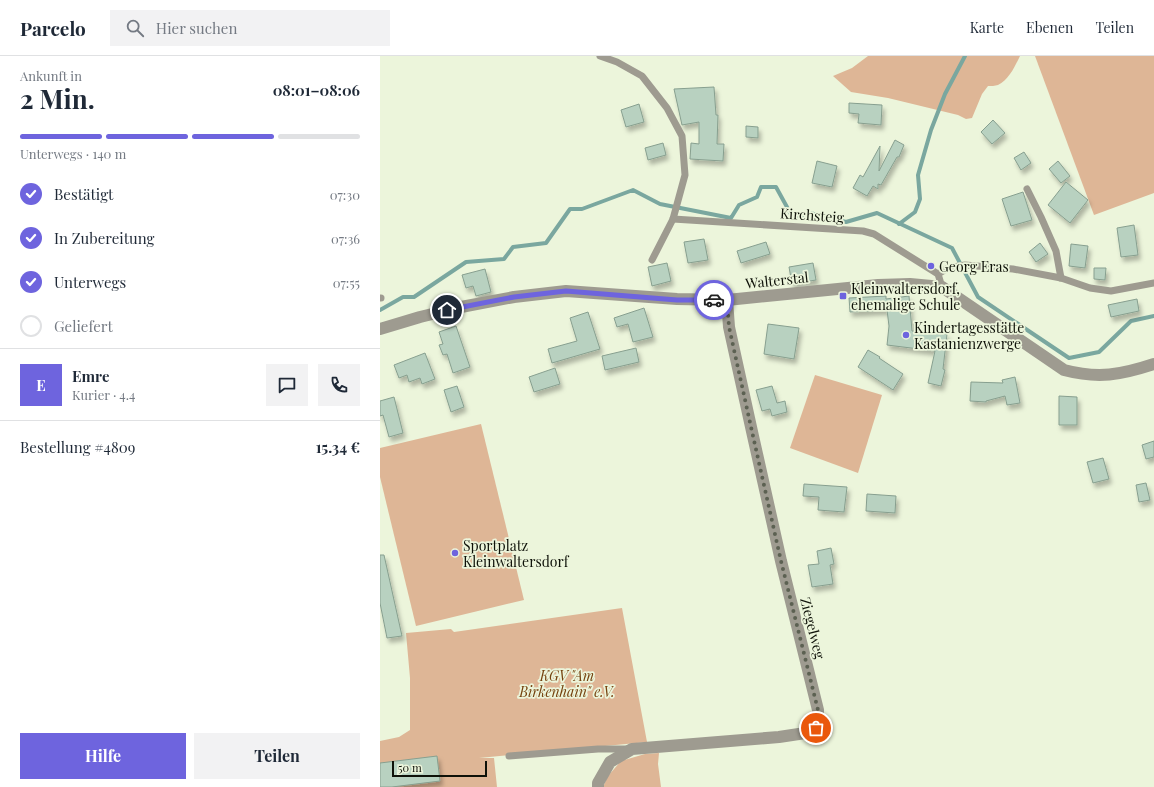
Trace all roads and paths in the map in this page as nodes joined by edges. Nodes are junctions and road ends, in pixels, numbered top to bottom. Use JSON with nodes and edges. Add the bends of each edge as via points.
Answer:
{"nodes":[{"id":1,"x":600,"y":56,"type":"edge"},
{"id":2,"x":1027,"y":188,"type":"dead end"},
{"id":3,"x":673,"y":217,"type":"junction"},
{"id":4,"x":652,"y":260,"type":"dead end"},
{"id":5,"x":938,"y":274,"type":"junction"},
{"id":6,"x":1061,"y":278,"type":"junction"},
{"id":7,"x":1154,"y":283,"type":"edge"},
{"id":8,"x":942,"y":287,"type":"junction"},
{"id":9,"x":727,"y":300,"type":"junction"},
{"id":10,"x":380,"y":329,"type":"edge"},
{"id":11,"x":1154,"y":364,"type":"edge"},
{"id":12,"x":632,"y":749,"type":"junction"},
{"id":13,"x":509,"y":756,"type":"dead end"},
{"id":14,"x":598,"y":787,"type":"edge"}],
"edges":[{"from":1,"to":3,"type":"lane","via":[[642,76],[667,108],[682,136],[685,175]]},
{"from":2,"to":6,"type":"lane","via":[[1056,251]]},
{"from":3,"to":4,"type":"lane"},
{"from":3,"to":5,"type":"lane","name":"Kirchsteig","via":[[864,231],[874,234]]},
{"from":5,"to":6,"type":"lane","via":[[948,268],[965,265],[1013,269]]},
{"from":5,"to":8,"type":"lane"},
{"from":6,"to":7,"type":"lane","via":[[1090,288],[1111,291]]},
{"from":8,"to":9,"type":"street","name":"Walterstal","via":[[878,285]]},
{"from":8,"to":11,"type":"street","name":"Walterstal","via":[[1064,370],[1080,374],[1114,374]]},
{"from":9,"to":10,"type":"street","name":"Walterstal","via":[[677,300],[566,291],[461,307]]},
{"from":9,"to":12,"type":"street","name":"Ziegelweg","via":[[729,327],[781,561],[818,710],[818,722],[812,732],[780,737]]},
{"from":12,"to":13,"type":"lane"},
{"from":12,"to":14,"type":"street","name":"Ziegelweg","via":[[610,762]]}]}
